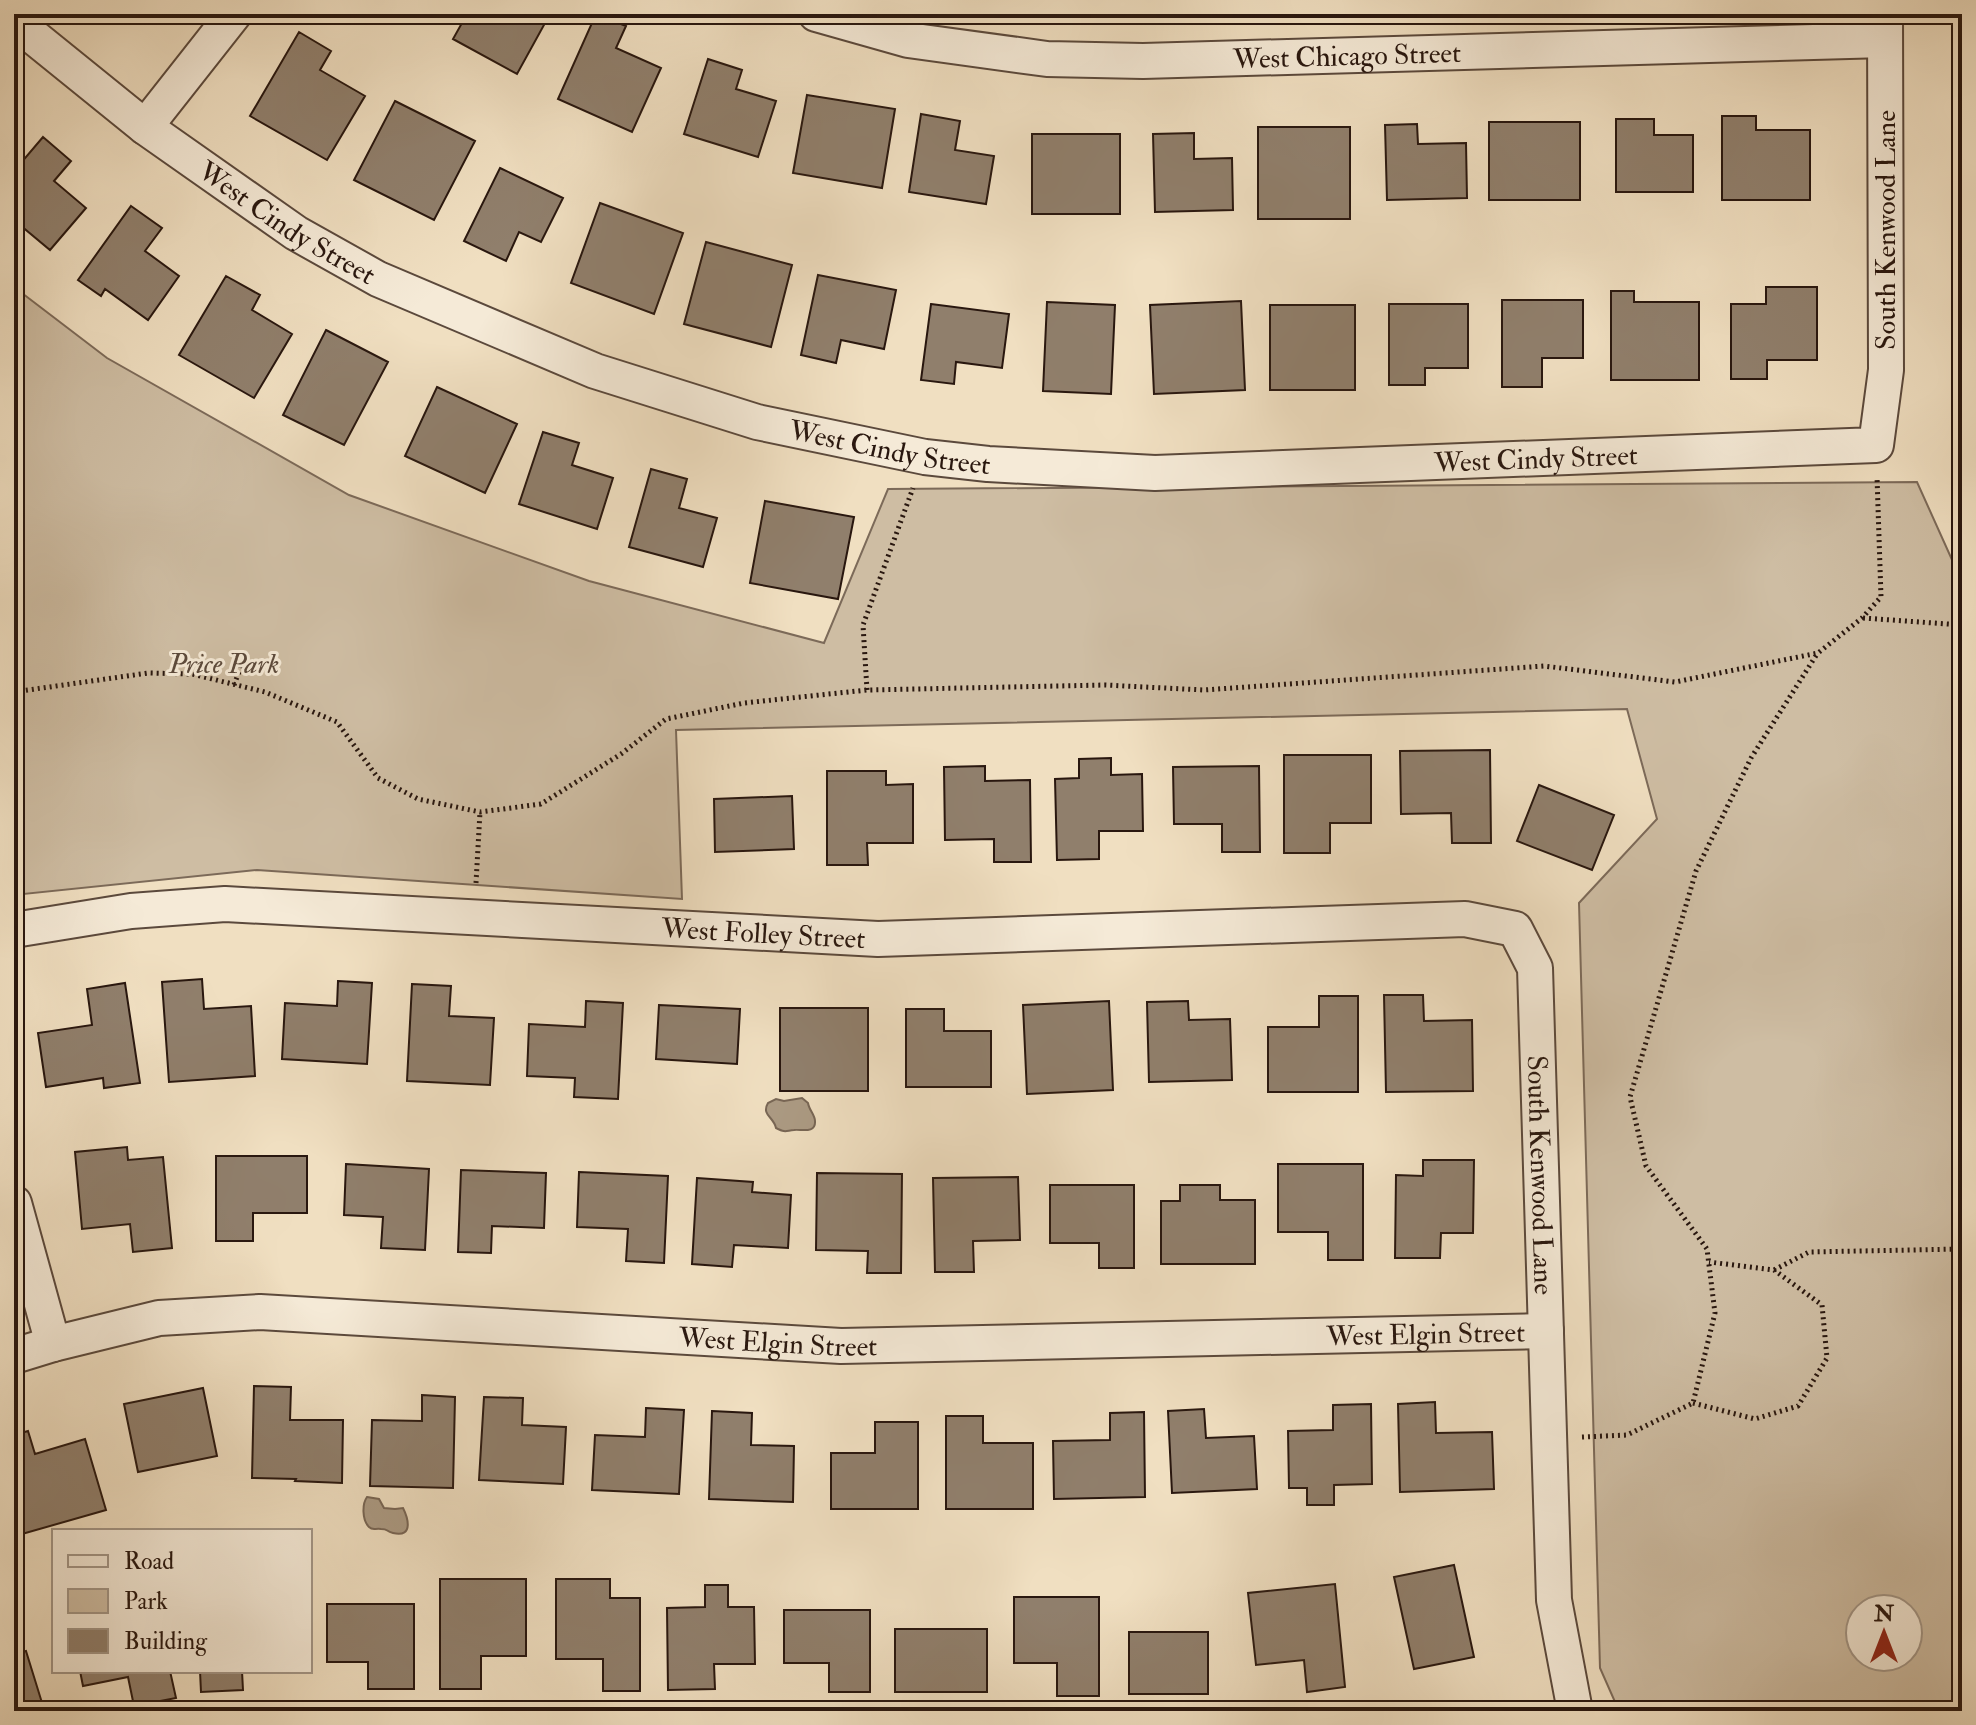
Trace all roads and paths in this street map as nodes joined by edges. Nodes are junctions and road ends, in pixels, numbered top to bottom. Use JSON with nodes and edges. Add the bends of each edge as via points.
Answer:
{"nodes":[{"id":1,"x":234,"y":14,"type":"edge"},
{"id":2,"x":816,"y":14,"type":"edge"},
{"id":3,"x":14,"y":21,"type":"edge"},
{"id":4,"x":1885,"y":27,"type":"edge"},
{"id":5,"x":145,"y":127,"type":"junction"},
{"id":6,"x":1876,"y":445,"type":"junction"},
{"id":7,"x":925,"y":457,"type":"junction"},
{"id":8,"x":1862,"y":618,"type":"junction"},
{"id":9,"x":1962,"y":625,"type":"edge"},
{"id":10,"x":1818,"y":653,"type":"junction"},
{"id":11,"x":245,"y":656,"type":"dead end"},
{"id":12,"x":234,"y":685,"type":"junction"},
{"id":13,"x":867,"y":690,"type":"junction"},
{"id":14,"x":14,"y":692,"type":"edge"},
{"id":15,"x":480,"y":812,"type":"junction"},
{"id":16,"x":475,"y":918,"type":"junction"},
{"id":17,"x":1515,"y":929,"type":"joint"},
{"id":18,"x":14,"y":930,"type":"edge"},
{"id":19,"x":14,"y":1203,"type":"edge"},
{"id":20,"x":1962,"y":1249,"type":"edge"},
{"id":21,"x":1708,"y":1262,"type":"junction"},
{"id":22,"x":1774,"y":1270,"type":"junction"},
{"id":23,"x":1546,"y":1331,"type":"junction"},
{"id":24,"x":53,"y":1344,"type":"junction"},
{"id":25,"x":14,"y":1356,"type":"edge"},
{"id":26,"x":1693,"y":1403,"type":"junction"},
{"id":27,"x":1548,"y":1437,"type":"junction"},
{"id":28,"x":1565,"y":1709,"type":"edge"}],
"edges":[{"from":1,"to":5,"type":"street"},
{"from":2,"to":4,"type":"street","name":"West Chicago Street","via":[[908,40],[1061,60],[1143,61]]},
{"from":3,"to":5,"type":"street","name":"West Cindy Street"},
{"from":4,"to":6,"type":"street","name":"South Kenwood Lane","via":[[1886,370]]},
{"from":5,"to":7,"type":"street","name":"West Cindy Street","via":[[296,233],[378,279],[595,371],[757,422]]},
{"from":6,"to":7,"type":"street","name":"West Cindy Street","via":[[1155,473]]},
{"from":6,"to":8,"type":"path","via":[[1881,597]]},
{"from":7,"to":13,"type":"path","via":[[863,625]]},
{"from":8,"to":9,"type":"path"},
{"from":8,"to":10,"type":"path"},
{"from":10,"to":13,"type":"path","via":[[1675,682],[1544,666],[1204,690],[1105,685]]},
{"from":10,"to":21,"type":"path","via":[[1751,758],[1696,871],[1630,1097],[1646,1166],[1707,1249]]},
{"from":11,"to":12,"type":"path"},
{"from":12,"to":14,"type":"path","via":[[192,674],[148,673]]},
{"from":12,"to":15,"type":"path","via":[[337,722],[378,778],[418,799]]},
{"from":13,"to":15,"type":"path","via":[[744,703],[666,719],[541,804]]},
{"from":15,"to":16,"type":"path"},
{"from":16,"to":17,"type":"street","name":"West Folley Street","via":[[878,939],[1465,919]]},
{"from":16,"to":18,"type":"street","name":"West Folley Street","via":[[225,904],[131,911]]},
{"from":17,"to":23,"type":"street","name":"South Kenwood Lane","via":[[1535,968]]},
{"from":19,"to":24,"type":"street"},
{"from":20,"to":22,"type":"path","via":[[1809,1252]]},
{"from":21,"to":22,"type":"path"},
{"from":21,"to":26,"type":"path","via":[[1715,1313]]},
{"from":22,"to":26,"type":"path","via":[[1822,1305],[1827,1358],[1798,1406],[1755,1419]]},
{"from":23,"to":24,"type":"street","name":"West Elgin Street","via":[[841,1346],[260,1312],[159,1318]]},
{"from":23,"to":27,"type":"street","name":"South Kenwood Lane"},
{"from":24,"to":25,"type":"street","name":"West Elgin Street"},
{"from":26,"to":27,"type":"path","via":[[1627,1435]]},
{"from":27,"to":28,"type":"street","name":"South Kenwood Lane","via":[[1554,1600]]}]}
